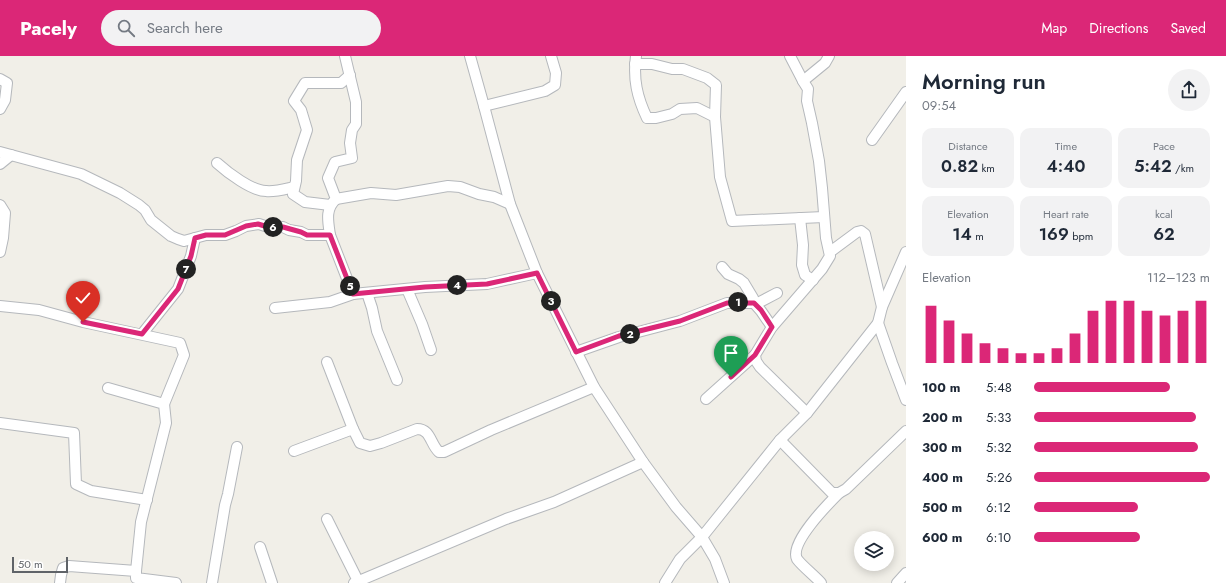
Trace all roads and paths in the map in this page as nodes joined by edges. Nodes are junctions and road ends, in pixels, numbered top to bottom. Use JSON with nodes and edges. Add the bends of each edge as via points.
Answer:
{"nodes":[{"id":1,"x":345,"y":56,"type":"edge"},
{"id":2,"x":470,"y":56,"type":"edge"},
{"id":3,"x":551,"y":56,"type":"edge"},
{"id":4,"x":790,"y":56,"type":"edge"},
{"id":5,"x":830,"y":56,"type":"edge"},
{"id":6,"x":635,"y":60,"type":"edge"},
{"id":7,"x":350,"y":75,"type":"junction"},
{"id":8,"x":0,"y":79,"type":"edge"},
{"id":9,"x":803,"y":81,"type":"junction"},
{"id":10,"x":906,"y":92,"type":"edge"},
{"id":11,"x":484,"y":106,"type":"junction"},
{"id":12,"x":0,"y":109,"type":"edge"},
{"id":13,"x":715,"y":118,"type":"junction"},
{"id":14,"x":872,"y":140,"type":"dead end"},
{"id":15,"x":0,"y":152,"type":"edge"},
{"id":16,"x":11,"y":155,"type":"junction"},
{"id":17,"x":217,"y":163,"type":"dead end"},
{"id":18,"x":0,"y":164,"type":"edge"},
{"id":19,"x":294,"y":187,"type":"junction"},
{"id":20,"x":333,"y":202,"type":"junction"},
{"id":21,"x":510,"y":204,"type":"junction"},
{"id":22,"x":0,"y":205,"type":"edge"},
{"id":23,"x":824,"y":217,"type":"junction"},
{"id":24,"x":800,"y":218,"type":"junction"},
{"id":25,"x":330,"y":235,"type":"junction"},
{"id":26,"x":195,"y":238,"type":"junction"},
{"id":27,"x":0,"y":252,"type":"edge"},
{"id":28,"x":830,"y":252,"type":"junction"},
{"id":29,"x":905,"y":258,"type":"edge"},
{"id":30,"x":722,"y":267,"type":"dead end"},
{"id":31,"x":537,"y":273,"type":"junction"},
{"id":32,"x":813,"y":280,"type":"junction"},
{"id":33,"x":407,"y":289,"type":"junction"},
{"id":34,"x":367,"y":293,"type":"junction"},
{"id":35,"x":777,"y":293,"type":"dead end"},
{"id":36,"x":353,"y":294,"type":"junction"},
{"id":37,"x":755,"y":304,"type":"junction"},
{"id":38,"x":0,"y":306,"type":"edge"},
{"id":39,"x":882,"y":307,"type":"junction"},
{"id":40,"x":275,"y":308,"type":"dead end"},
{"id":41,"x":878,"y":323,"type":"junction"},
{"id":42,"x":772,"y":327,"type":"junction"},
{"id":43,"x":142,"y":334,"type":"junction"},
{"id":44,"x":431,"y":350,"type":"dead end"},
{"id":45,"x":576,"y":352,"type":"junction"},
{"id":46,"x":755,"y":355,"type":"junction"},
{"id":47,"x":327,"y":362,"type":"dead end"},
{"id":48,"x":397,"y":380,"type":"dead end"},
{"id":49,"x":594,"y":387,"type":"junction"},
{"id":50,"x":108,"y":388,"type":"dead end"},
{"id":51,"x":706,"y":399,"type":"dead end"},
{"id":52,"x":906,"y":400,"type":"edge"},
{"id":53,"x":164,"y":404,"type":"junction"},
{"id":54,"x":807,"y":413,"type":"junction"},
{"id":55,"x":0,"y":423,"type":"edge"},
{"id":56,"x":353,"y":429,"type":"junction"},
{"id":57,"x":906,"y":430,"type":"edge"},
{"id":58,"x":780,"y":440,"type":"junction"},
{"id":59,"x":237,"y":447,"type":"dead end"},
{"id":60,"x":294,"y":451,"type":"dead end"},
{"id":61,"x":643,"y":462,"type":"junction"},
{"id":62,"x":839,"y":493,"type":"junction"},
{"id":63,"x":147,"y":500,"type":"junction"},
{"id":64,"x":327,"y":520,"type":"dead end"},
{"id":65,"x":702,"y":537,"type":"junction"},
{"id":66,"x":260,"y":547,"type":"dead end"},
{"id":67,"x":906,"y":573,"type":"edge"},
{"id":68,"x":136,"y":577,"type":"edge"},
{"id":69,"x":362,"y":581,"type":"edge"},
{"id":70,"x":60,"y":583,"type":"edge"},
{"id":71,"x":176,"y":583,"type":"edge"},
{"id":72,"x":212,"y":583,"type":"edge"},
{"id":73,"x":272,"y":583,"type":"edge"},
{"id":74,"x":665,"y":583,"type":"edge"},
{"id":75,"x":724,"y":583,"type":"edge"},
{"id":76,"x":821,"y":583,"type":"edge"},
{"id":77,"x":897,"y":583,"type":"edge"}],
"edges":[{"from":1,"to":7,"type":"street"},
{"from":2,"to":11,"type":"street"},
{"from":3,"to":11,"type":"street","via":[[556,73],[554,85],[545,92]]},
{"from":4,"to":9,"type":"street"},
{"from":5,"to":9,"type":"street"},
{"from":6,"to":13,"type":"street","via":[[707,78],[716,85]]},
{"from":6,"to":13,"type":"street","via":[[634,81],[647,118],[672,114],[680,109],[697,108]]},
{"from":7,"to":19,"type":"street","via":[[341,83],[305,83],[294,102],[301,110],[307,130],[297,160]]},
{"from":7,"to":20,"type":"street","via":[[356,102],[356,124],[352,130],[350,143],[352,158],[335,162],[328,178]]},
{"from":8,"to":12,"type":"street","via":[[7,84]]},
{"from":9,"to":23,"type":"street","via":[[808,89],[806,101],[817,154]]},
{"from":10,"to":14,"type":"street"},
{"from":11,"to":21,"type":"street"},
{"from":13,"to":24,"type":"street","via":[[720,176],[732,221]]},
{"from":15,"to":16,"type":"street"},
{"from":16,"to":18,"type":"street"},
{"from":16,"to":26,"type":"street","via":[[81,174],[139,204],[151,220],[171,236],[184,241]]},
{"from":17,"to":19,"type":"street","via":[[256,190],[266,192]]},
{"from":19,"to":20,"type":"street","via":[[293,194],[305,202]]},
{"from":20,"to":21,"type":"street","via":[[371,193],[396,195],[448,186],[460,187]]},
{"from":20,"to":25,"type":"street","via":[[328,217]]},
{"from":21,"to":31,"type":"street"},
{"from":22,"to":27,"type":"street","via":[[5,213]]},
{"from":23,"to":24,"type":"street"},
{"from":23,"to":28,"type":"street"},
{"from":24,"to":32,"type":"street","via":[[802,265],[805,275]]},
{"from":25,"to":26,"type":"street","via":[[307,235],[283,227],[258,224],[225,235]]},
{"from":25,"to":36,"type":"street"},
{"from":26,"to":43,"type":"street","via":[[178,289]]},
{"from":28,"to":32,"type":"street","via":[[828,260]]},
{"from":28,"to":39,"type":"street","via":[[857,232],[865,234]]},
{"from":29,"to":39,"type":"street"},
{"from":30,"to":37,"type":"street","via":[[728,274],[744,283]]},
{"from":31,"to":33,"type":"street","via":[[487,284]]},
{"from":31,"to":45,"type":"street"},
{"from":32,"to":42,"type":"street"},
{"from":33,"to":34,"type":"street"},
{"from":33,"to":44,"type":"street"},
{"from":34,"to":36,"type":"street"},
{"from":34,"to":48,"type":"street","via":[[377,331]]},
{"from":35,"to":37,"type":"street"},
{"from":36,"to":40,"type":"street","via":[[330,302]]},
{"from":37,"to":42,"type":"street"},
{"from":37,"to":45,"type":"street","via":[[727,303],[680,321],[619,336]]},
{"from":38,"to":43,"type":"street","via":[[39,310]]},
{"from":39,"to":41,"type":"street"},
{"from":41,"to":52,"type":"street"},
{"from":41,"to":54,"type":"street"},
{"from":42,"to":46,"type":"street"},
{"from":43,"to":53,"type":"street","via":[[180,343],[184,355]]},
{"from":45,"to":49,"type":"street"},
{"from":46,"to":51,"type":"street"},
{"from":46,"to":54,"type":"street","via":[[760,367]]},
{"from":47,"to":56,"type":"street"},
{"from":49,"to":56,"type":"street","via":[[444,452],[438,452],[428,432],[422,429],[370,446],[360,442]]},
{"from":49,"to":61,"type":"street"},
{"from":50,"to":53,"type":"street"},
{"from":53,"to":63,"type":"street","via":[[166,423]]},
{"from":54,"to":58,"type":"street"},
{"from":55,"to":63,"type":"street","via":[[74,433],[76,484],[91,491]]},
{"from":56,"to":60,"type":"street"},
{"from":57,"to":62,"type":"street"},
{"from":58,"to":62,"type":"street","via":[[832,493]]},
{"from":58,"to":65,"type":"street"},
{"from":59,"to":72,"type":"street"},
{"from":61,"to":65,"type":"street"},
{"from":61,"to":69,"type":"street","via":[[554,502],[506,519]]},
{"from":62,"to":76,"type":"street","via":[[811,524],[797,545],[795,553],[797,559]]},
{"from":63,"to":68,"type":"street","via":[[141,522]]},
{"from":64,"to":69,"type":"street"},
{"from":65,"to":74,"type":"street","via":[[680,559]]},
{"from":65,"to":75,"type":"street","via":[[715,559]]},
{"from":66,"to":73,"type":"street"},
{"from":67,"to":77,"type":"street"},
{"from":68,"to":70,"type":"street","via":[[69,566],[63,568]]},
{"from":68,"to":71,"type":"street"}]}
